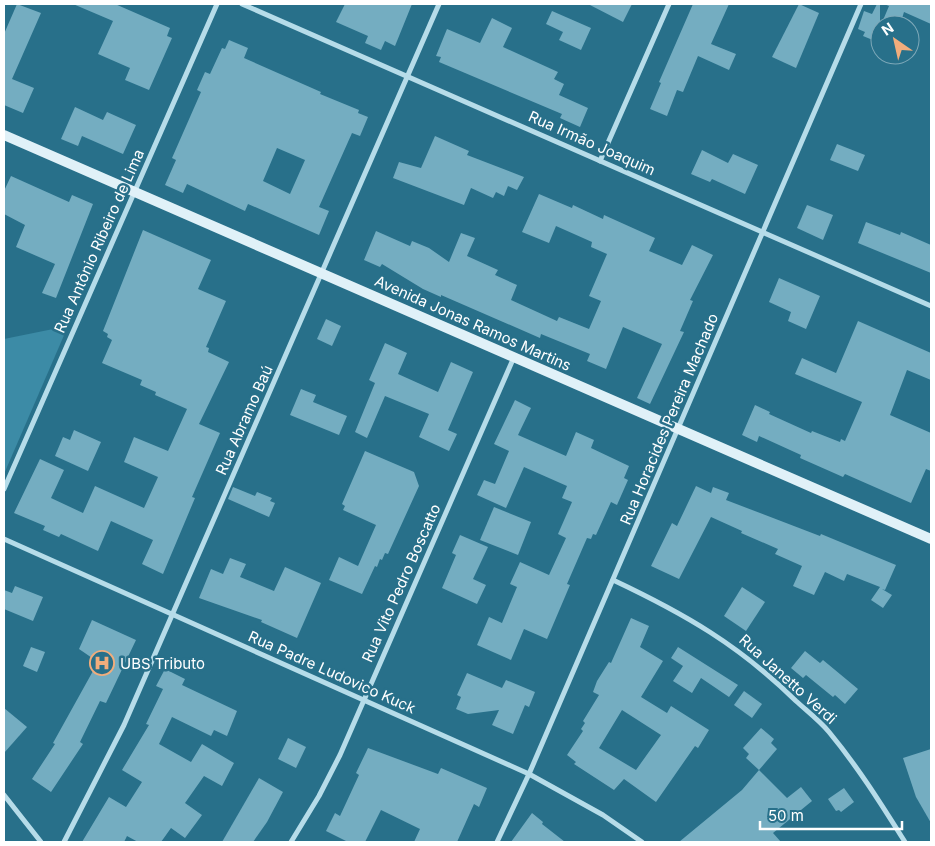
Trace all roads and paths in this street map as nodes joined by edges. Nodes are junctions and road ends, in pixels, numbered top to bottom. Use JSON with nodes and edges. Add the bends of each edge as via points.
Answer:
{"nodes":[{"id":1,"x":217,"y":4,"type":"edge"},
{"id":2,"x":242,"y":4,"type":"edge"},
{"id":3,"x":438,"y":4,"type":"edge"},
{"id":4,"x":669,"y":4,"type":"edge"},
{"id":5,"x":861,"y":4,"type":"edge"},
{"id":6,"x":407,"y":76,"type":"junction"},
{"id":7,"x":4,"y":135,"type":"edge"},
{"id":8,"x":600,"y":161,"type":"junction"},
{"id":9,"x":134,"y":192,"type":"junction"},
{"id":10,"x":763,"y":232,"type":"junction"},
{"id":11,"x":321,"y":273,"type":"junction"},
{"id":12,"x":931,"y":306,"type":"edge"},
{"id":13,"x":514,"y":357,"type":"junction"},
{"id":14,"x":678,"y":429,"type":"junction"},
{"id":15,"x":4,"y":489,"type":"edge"},
{"id":16,"x":4,"y":539,"type":"edge"},
{"id":17,"x":931,"y":539,"type":"edge"},
{"id":18,"x":613,"y":580,"type":"junction"},
{"id":19,"x":172,"y":614,"type":"junction"},
{"id":20,"x":364,"y":700,"type":"junction"},
{"id":21,"x":529,"y":774,"type":"junction"},
{"id":22,"x":4,"y":795,"type":"edge"},
{"id":23,"x":41,"y":842,"type":"edge"},
{"id":24,"x":64,"y":842,"type":"edge"},
{"id":25,"x":291,"y":842,"type":"edge"},
{"id":26,"x":497,"y":842,"type":"edge"},
{"id":27,"x":642,"y":842,"type":"edge"},
{"id":28,"x":905,"y":842,"type":"edge"}],
"edges":[{"from":1,"to":9,"type":"street","name":"Rua Antônio Ribeiro de Lima"},
{"from":2,"to":6,"type":"street","name":"Rua Irmão Joaquim"},
{"from":3,"to":6,"type":"street","name":"Rua Abramo Baú"},
{"from":4,"to":8,"type":"street"},
{"from":5,"to":10,"type":"street","name":"Rua Horacides Pereira Machado"},
{"from":6,"to":8,"type":"street","name":"Rua Irmão Joaquim"},
{"from":6,"to":11,"type":"street","name":"Rua Abramo Baú"},
{"from":7,"to":9,"type":"main road","name":"Avenida Jonas Ramos Martins"},
{"from":8,"to":10,"type":"street","name":"Rua Irmão Joaquim"},
{"from":9,"to":11,"type":"main road","name":"Avenida Jonas Ramos Martins"},
{"from":9,"to":15,"type":"street","name":"Rua Antônio Ribeiro de Lima"},
{"from":10,"to":12,"type":"street","name":"Rua Irmão Joaquim"},
{"from":10,"to":14,"type":"street","name":"Rua Horacides Pereira Machado"},
{"from":11,"to":13,"type":"main road","name":"Avenida Jonas Ramos Martins"},
{"from":11,"to":19,"type":"street","name":"Rua Abramo Baú"},
{"from":13,"to":14,"type":"main road","name":"Avenida Jonas Ramos Martins"},
{"from":13,"to":20,"type":"street","name":"Rua Vito Pedro Boscatto"},
{"from":14,"to":17,"type":"main road","name":"Avenida Jonas Ramos Martins"},
{"from":14,"to":18,"type":"street","name":"Rua Horacides Pereira Machado"},
{"from":16,"to":19,"type":"street","name":"Rua Padre Ludovico Kuck"},
{"from":18,"to":21,"type":"street","name":"Rua Horacides Pereira Machado"},
{"from":18,"to":28,"type":"street","name":"Rua Janetto Verdi","via":[[673,608],[724,640],[780,685],[828,731],[869,785]]},
{"from":19,"to":20,"type":"street","name":"Rua Padre Ludovico Kuck"},
{"from":19,"to":24,"type":"street","name":"Rua Abramo Baú","via":[[124,725]]},
{"from":20,"to":21,"type":"street","name":"Rua Padre Ludovico Kuck"},
{"from":20,"to":25,"type":"street","name":"Rua Vito Pedro Boscatto","via":[[319,796]]},
{"from":21,"to":26,"type":"street","name":"Rua Horacides Pereira Machado"},
{"from":21,"to":27,"type":"street","name":"Rua Padre Ludovico Kuck"},
{"from":22,"to":23,"type":"street"}]}
